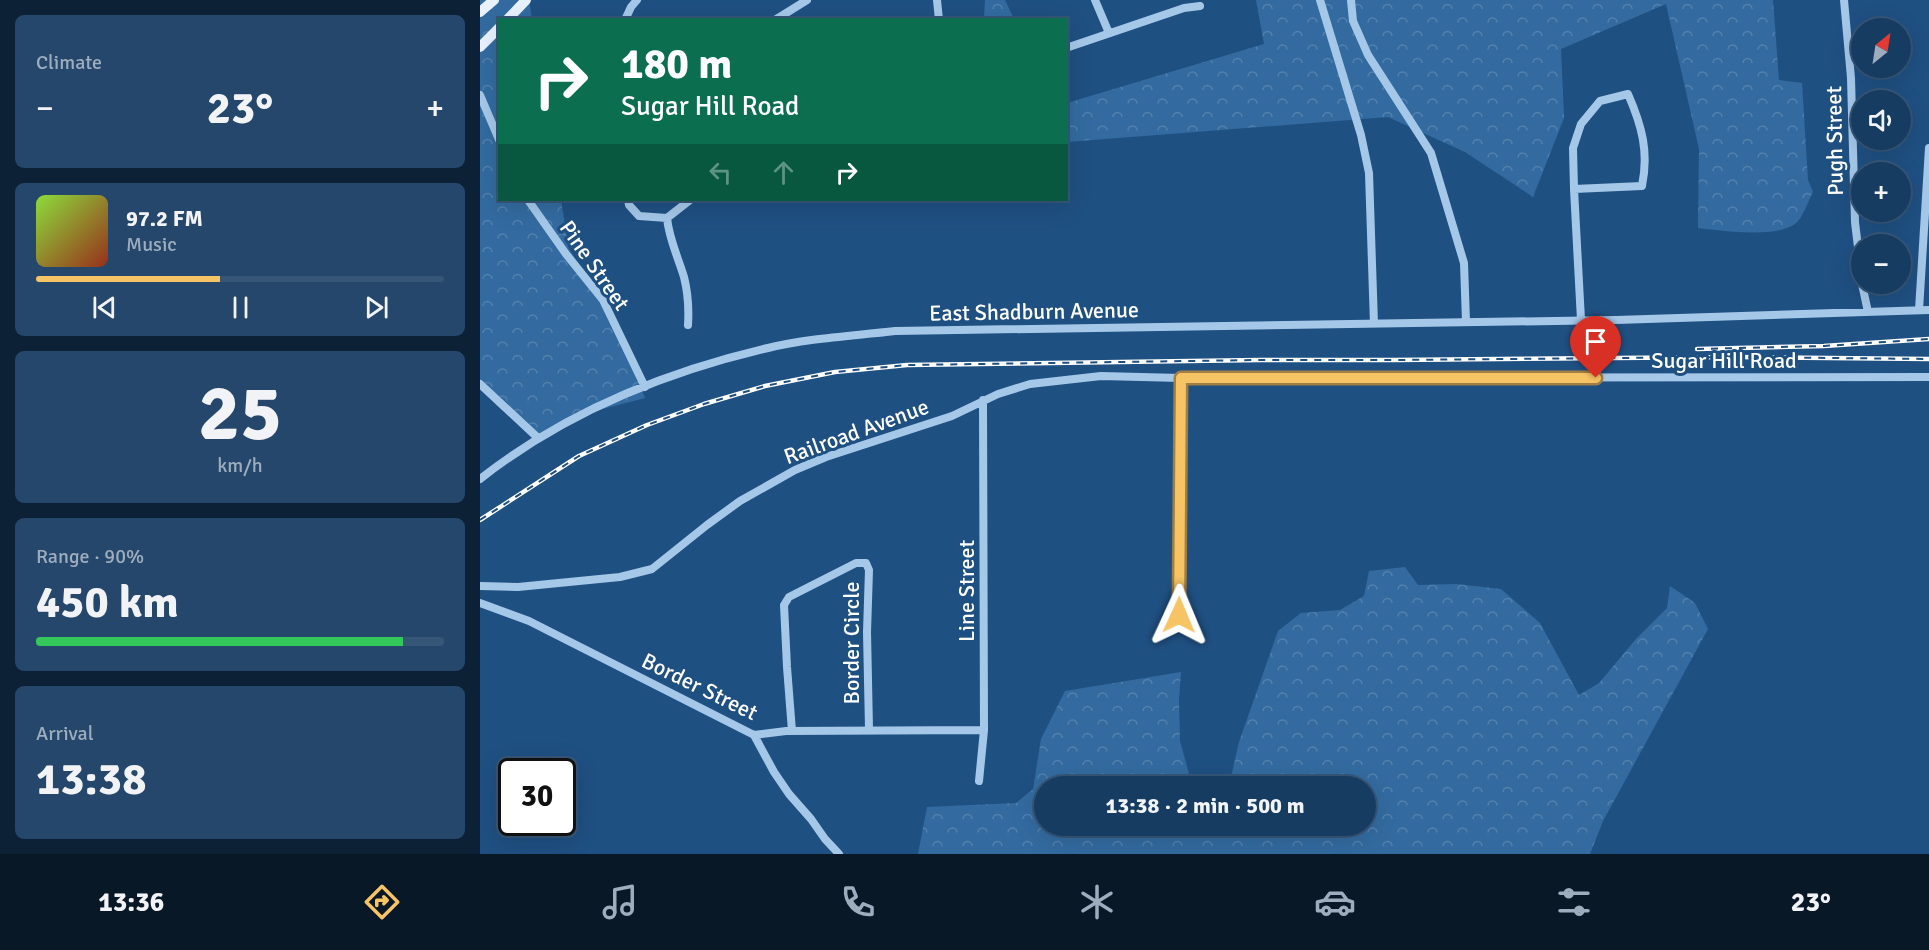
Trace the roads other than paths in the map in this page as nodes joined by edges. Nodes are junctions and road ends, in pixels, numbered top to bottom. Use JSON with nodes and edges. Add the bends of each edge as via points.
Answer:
{"nodes":[{"id":1,"x":494,"y":0,"type":"edge"},
{"id":2,"x":526,"y":0,"type":"edge"},
{"id":3,"x":637,"y":0,"type":"edge"},
{"id":4,"x":807,"y":0,"type":"edge"},
{"id":5,"x":937,"y":0,"type":"edge"},
{"id":6,"x":1095,"y":0,"type":"edge"},
{"id":7,"x":1320,"y":0,"type":"edge"},
{"id":8,"x":1350,"y":0,"type":"edge"},
{"id":9,"x":1844,"y":0,"type":"edge"},
{"id":10,"x":1200,"y":6,"type":"dead end"},
{"id":11,"x":480,"y":12,"type":"edge"},
{"id":12,"x":509,"y":18,"type":"edge"},
{"id":13,"x":626,"y":18,"type":"edge"},
{"id":14,"x":778,"y":18,"type":"edge"},
{"id":15,"x":939,"y":18,"type":"edge"},
{"id":16,"x":498,"y":29,"type":"edge"},
{"id":17,"x":1109,"y":33,"type":"junction"},
{"id":18,"x":480,"y":47,"type":"edge"},
{"id":19,"x":1068,"y":47,"type":"edge"},
{"id":20,"x":480,"y":95,"type":"edge"},
{"id":21,"x":498,"y":137,"type":"edge"},
{"id":22,"x":1929,"y":148,"type":"edge"},
{"id":23,"x":1574,"y":189,"type":"junction"},
{"id":24,"x":529,"y":201,"type":"edge"},
{"id":25,"x":628,"y":201,"type":"edge"},
{"id":26,"x":689,"y":201,"type":"edge"},
{"id":27,"x":667,"y":218,"type":"junction"},
{"id":28,"x":1856,"y":234,"type":"edge"},
{"id":29,"x":1864,"y":294,"type":"edge"},
{"id":30,"x":1919,"y":310,"type":"junction"},
{"id":31,"x":1929,"y":310,"type":"edge"},
{"id":32,"x":1868,"y":312,"type":"junction"},
{"id":33,"x":1581,"y":320,"type":"junction"},
{"id":34,"x":1600,"y":320,"type":"junction"},
{"id":35,"x":1466,"y":322,"type":"junction"},
{"id":36,"x":1374,"y":324,"type":"junction"},
{"id":37,"x":688,"y":325,"type":"dead end"},
{"id":38,"x":1929,"y":377,"type":"edge"},
{"id":39,"x":1181,"y":378,"type":"junction"},
{"id":40,"x":1596,"y":378,"type":"junction"},
{"id":41,"x":480,"y":384,"type":"edge"},
{"id":42,"x":645,"y":387,"type":"junction"},
{"id":43,"x":983,"y":400,"type":"junction"},
{"id":44,"x":538,"y":438,"type":"junction"},
{"id":45,"x":480,"y":479,"type":"edge"},
{"id":46,"x":480,"y":586,"type":"edge"},
{"id":47,"x":480,"y":603,"type":"edge"},
{"id":48,"x":1179,"y":615,"type":"dead end"},
{"id":49,"x":869,"y":729,"type":"junction"},
{"id":50,"x":984,"y":730,"type":"junction"},
{"id":51,"x":792,"y":731,"type":"junction"},
{"id":52,"x":754,"y":735,"type":"junction"},
{"id":53,"x":979,"y":781,"type":"dead end"},
{"id":54,"x":839,"y":854,"type":"edge"}],
"edges":[{"from":1,"to":11,"type":"main road"},
{"from":2,"to":12,"type":"main road"},
{"from":3,"to":13,"type":"street"},
{"from":4,"to":14,"type":"street"},
{"from":5,"to":15,"type":"street"},
{"from":6,"to":17,"type":"street"},
{"from":7,"to":36,"type":"street","via":[[1369,173]]},
{"from":8,"to":35,"type":"street","via":[[1353,21],[1368,55],[1431,153],[1464,263]]},
{"from":9,"to":28,"type":"street","name":"Pugh Street","via":[[1851,78]]},
{"from":10,"to":17,"type":"street"},
{"from":16,"to":18,"type":"main road"},
{"from":17,"to":19,"type":"street"},
{"from":20,"to":21,"type":"street"},
{"from":22,"to":30,"type":"street"},
{"from":23,"to":23,"type":"street","via":[[1642,186],[1646,169],[1644,142],[1628,94],[1600,101],[1581,124],[1574,148]]},
{"from":23,"to":33,"type":"street"},
{"from":24,"to":42,"type":"street","name":"Pine Street","via":[[603,300]]},
{"from":25,"to":27,"type":"street","via":[[639,216]]},
{"from":26,"to":27,"type":"street"},
{"from":27,"to":37,"type":"street","via":[[686,287]]},
{"from":29,"to":32,"type":"street","name":"Pugh Street"},
{"from":30,"to":31,"type":"street","name":"East Shadburn Avenue"},
{"from":30,"to":32,"type":"street","name":"East Shadburn Avenue"},
{"from":32,"to":34,"type":"street","name":"East Shadburn Avenue"},
{"from":33,"to":34,"type":"street","name":"East Shadburn Avenue"},
{"from":33,"to":35,"type":"street","name":"East Shadburn Avenue"},
{"from":34,"to":40,"type":"street"},
{"from":35,"to":36,"type":"street","name":"East Shadburn Avenue"},
{"from":36,"to":42,"type":"street","name":"East Shadburn Avenue","via":[[895,332],[769,348]]},
{"from":38,"to":40,"type":"street","name":"Sugar Hill Road"},
{"from":39,"to":40,"type":"street","name":"Sugar Hill Road"},
{"from":39,"to":43,"type":"street","name":"Sugar Hill Road","via":[[1082,377],[1030,384]]},
{"from":39,"to":48,"type":"street"},
{"from":41,"to":44,"type":"street"},
{"from":42,"to":44,"type":"street","name":"East Shadburn Avenue"},
{"from":43,"to":46,"type":"street","name":"Railroad Avenue","via":[[952,416],[795,470],[740,501],[652,569],[620,577],[518,587]]},
{"from":43,"to":50,"type":"street","name":"Line Street"},
{"from":44,"to":45,"type":"street","name":"East Shadburn Avenue"},
{"from":47,"to":52,"type":"street","name":"Border Street","via":[[529,621]]},
{"from":49,"to":50,"type":"street","name":"Border Street"},
{"from":49,"to":51,"type":"street","name":"Border Street"},
{"from":49,"to":51,"type":"street","name":"Border Circle","via":[[869,570],[866,563],[855,563],[789,597],[784,605]]},
{"from":50,"to":53,"type":"street","name":"Line Street"},
{"from":51,"to":52,"type":"street","name":"Border Street"},
{"from":52,"to":54,"type":"street","via":[[784,787]]}]}
